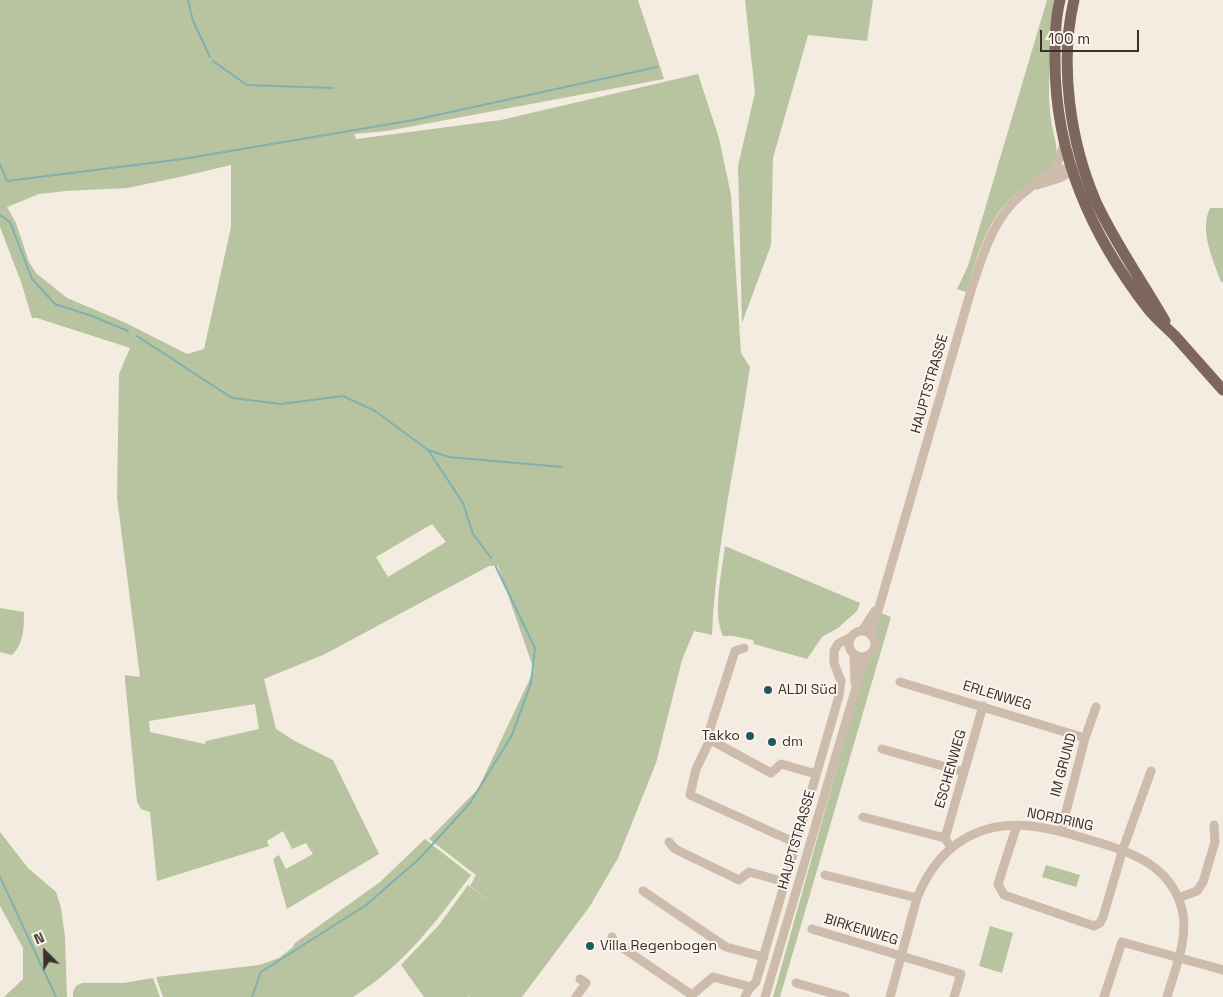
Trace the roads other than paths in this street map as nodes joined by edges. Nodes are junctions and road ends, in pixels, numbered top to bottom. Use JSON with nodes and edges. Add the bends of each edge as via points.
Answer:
{"nodes":[{"id":1,"x":1060,"y":0,"type":"edge"},
{"id":2,"x":1074,"y":0,"type":"edge"},
{"id":3,"x":1064,"y":145,"type":"junction"},
{"id":4,"x":1083,"y":166,"type":"junction"},
{"id":5,"x":1071,"y":170,"type":"junction"},
{"id":6,"x":1052,"y":172,"type":"junction"},
{"id":7,"x":1032,"y":186,"type":"junction"},
{"id":8,"x":1175,"y":337,"type":"junction"},
{"id":9,"x":1223,"y":390,"type":"edge"},
{"id":10,"x":866,"y":633,"type":"junction"},
{"id":11,"x":851,"y":637,"type":"junction"},
{"id":12,"x":744,"y":648,"type":"dead end"},
{"id":13,"x":852,"y":652,"type":"junction"},
{"id":14,"x":834,"y":657,"type":"junction"},
{"id":15,"x":865,"y":657,"type":"junction"},
{"id":16,"x":900,"y":682,"type":"dead end"},
{"id":17,"x":855,"y":691,"type":"junction"},
{"id":18,"x":983,"y":706,"type":"junction"},
{"id":19,"x":1096,"y":706,"type":"dead end"},
{"id":20,"x":1085,"y":738,"type":"junction"},
{"id":21,"x":710,"y":740,"type":"junction"},
{"id":22,"x":882,"y":749,"type":"dead end"},
{"id":23,"x":1151,"y":771,"type":"dead end"},
{"id":24,"x":964,"y":772,"type":"junction"},
{"id":25,"x":816,"y":774,"type":"junction"},
{"id":26,"x":863,"y":817,"type":"dead end"},
{"id":27,"x":1017,"y":825,"type":"junction"},
{"id":28,"x":1214,"y":825,"type":"dead end"},
{"id":29,"x":1061,"y":831,"type":"junction"},
{"id":30,"x":945,"y":838,"type":"junction"},
{"id":31,"x":669,"y":842,"type":"dead end"},
{"id":32,"x":796,"y":843,"type":"junction"},
{"id":33,"x":950,"y":848,"type":"junction"},
{"id":34,"x":1123,"y":849,"type":"junction"},
{"id":35,"x":825,"y":875,"type":"dead end"},
{"id":36,"x":785,"y":882,"type":"junction"},
{"id":37,"x":643,"y":891,"type":"dead end"},
{"id":38,"x":917,"y":898,"type":"junction"},
{"id":39,"x":1178,"y":898,"type":"junction"},
{"id":40,"x":812,"y":929,"type":"dead end"},
{"id":41,"x":612,"y":937,"type":"dead end"},
{"id":42,"x":901,"y":956,"type":"junction"},
{"id":43,"x":764,"y":957,"type":"junction"},
{"id":44,"x":1179,"y":957,"type":"junction"},
{"id":45,"x":1223,"y":970,"type":"edge"},
{"id":46,"x":580,"y":979,"type":"dead end"},
{"id":47,"x":796,"y":983,"type":"dead end"},
{"id":48,"x":751,"y":987,"type":"junction"},
{"id":49,"x":576,"y":997,"type":"edge"},
{"id":50,"x":745,"y":997,"type":"edge"},
{"id":51,"x":765,"y":997,"type":"edge"},
{"id":52,"x":845,"y":997,"type":"edge"},
{"id":53,"x":890,"y":997,"type":"edge"},
{"id":54,"x":954,"y":997,"type":"edge"},
{"id":55,"x":1104,"y":997,"type":"edge"},
{"id":56,"x":1167,"y":997,"type":"edge"}],
"edges":[{"from":1,"to":3,"type":"main road","via":[[1055,77]]},
{"from":2,"to":4,"type":"main road","via":[[1068,59],[1069,87]]},
{"from":3,"to":5,"type":"main road"},
{"from":3,"to":6,"type":"street"},
{"from":4,"to":5,"type":"street","name":"HAUPTSTRASSE"},
{"from":4,"to":8,"type":"main road","via":[[1106,221]]},
{"from":5,"to":6,"type":"street","name":"HAUPTSTRASSE"},
{"from":5,"to":7,"type":"street","name":"HAUPTSTRASSE","via":[[1060,178]]},
{"from":5,"to":8,"type":"main road","via":[[1088,214],[1113,259],[1150,311]]},
{"from":6,"to":7,"type":"street","name":"HAUPTSTRASSE"},
{"from":7,"to":10,"type":"street","name":"HAUPTSTRASSE","via":[[1010,205],[984,250],[879,604]]},
{"from":8,"to":9,"type":"main road"},
{"from":10,"to":11,"type":"street"},
{"from":10,"to":15,"type":"street","name":"HAUPTSTRASSE","via":[[875,642],[870,655]]},
{"from":11,"to":13,"type":"street","name":"HAUPTSTRASSE"},
{"from":11,"to":14,"type":"street","via":[[835,647]]},
{"from":12,"to":21,"type":"street","via":[[735,651],[707,738]]},
{"from":13,"to":14,"type":"street","via":[[841,651]]},
{"from":13,"to":15,"type":"street"},
{"from":13,"to":17,"type":"street","name":"HAUPTSTRASSE"},
{"from":14,"to":25,"type":"street","via":[[841,687]]},
{"from":15,"to":17,"type":"street","name":"HAUPTSTRASSE"},
{"from":16,"to":18,"type":"street","name":"ERLENWEG"},
{"from":17,"to":51,"type":"street","name":"HAUPTSTRASSE"},
{"from":18,"to":20,"type":"street","name":"ERLENWEG"},
{"from":18,"to":24,"type":"street","name":"ESCHENWEG"},
{"from":19,"to":20,"type":"street","name":"IM GRUND"},
{"from":20,"to":29,"type":"street","name":"IM GRUND"},
{"from":21,"to":25,"type":"street","via":[[771,773],[781,764]]},
{"from":21,"to":32,"type":"street","via":[[696,769],[690,795]]},
{"from":22,"to":24,"type":"street"},
{"from":23,"to":34,"type":"street"},
{"from":24,"to":30,"type":"street","name":"ESCHENWEG"},
{"from":25,"to":32,"type":"street"},
{"from":26,"to":30,"type":"street"},
{"from":27,"to":29,"type":"street","name":"NORDRING"},
{"from":27,"to":33,"type":"street","name":"NORDRING","via":[[975,833]]},
{"from":27,"to":34,"type":"street","via":[[998,884],[1004,895],[1094,926],[1103,917]]},
{"from":28,"to":39,"type":"street","via":[[1215,842],[1203,882],[1197,891]]},
{"from":29,"to":34,"type":"street","name":"NORDRING"},
{"from":30,"to":33,"type":"street"},
{"from":31,"to":36,"type":"street","via":[[675,849],[739,880],[749,872]]},
{"from":32,"to":36,"type":"street"},
{"from":33,"to":38,"type":"street","name":"NORDRING","via":[[933,866]]},
{"from":34,"to":39,"type":"street","name":"NORDRING","via":[[1141,857],[1160,872]]},
{"from":35,"to":38,"type":"street"},
{"from":36,"to":43,"type":"street"},
{"from":37,"to":43,"type":"street","via":[[726,947]]},
{"from":38,"to":42,"type":"street","name":"NORDRING"},
{"from":39,"to":44,"type":"street","name":"NORDRING","via":[[1184,928]]},
{"from":40,"to":42,"type":"street","name":"BIRKENWEG"},
{"from":41,"to":48,"type":"street","via":[[614,942],[692,995],[713,978]]},
{"from":42,"to":53,"type":"street","name":"NORDRING"},
{"from":42,"to":54,"type":"street","name":"BIRKENWEG","via":[[961,974]]},
{"from":43,"to":48,"type":"street","via":[[756,982]]},
{"from":44,"to":45,"type":"street"},
{"from":44,"to":55,"type":"street","via":[[1122,942]]},
{"from":44,"to":56,"type":"street","name":"NORDRING"},
{"from":46,"to":49,"type":"street","via":[[586,983]]},
{"from":47,"to":52,"type":"street"},
{"from":48,"to":50,"type":"street"}]}
